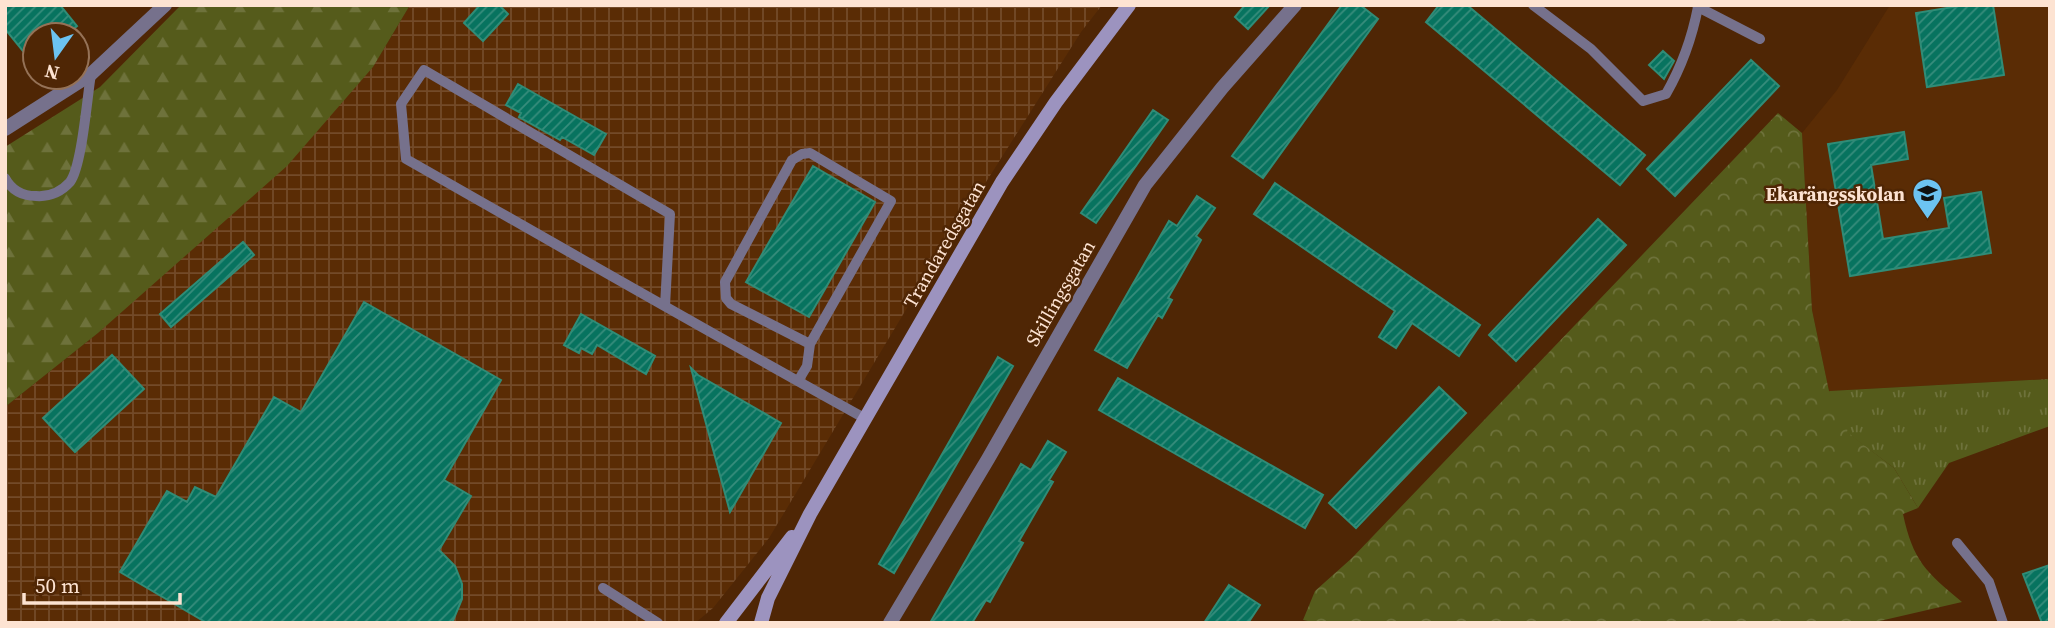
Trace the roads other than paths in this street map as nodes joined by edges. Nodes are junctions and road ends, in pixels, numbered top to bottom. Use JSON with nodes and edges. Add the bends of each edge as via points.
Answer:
{"nodes":[{"id":1,"x":165,"y":5,"type":"edge"},
{"id":2,"x":1129,"y":5,"type":"edge"},
{"id":3,"x":1295,"y":5,"type":"edge"},
{"id":4,"x":1533,"y":5,"type":"edge"},
{"id":5,"x":1698,"y":6,"type":"edge"},
{"id":6,"x":1760,"y":39,"type":"dead end"},
{"id":7,"x":91,"y":75,"type":"edge"},
{"id":8,"x":66,"y":91,"type":"edge"},
{"id":9,"x":88,"y":91,"type":"edge"},
{"id":10,"x":5,"y":130,"type":"edge"},
{"id":11,"x":5,"y":178,"type":"edge"},
{"id":12,"x":665,"y":306,"type":"junction"},
{"id":13,"x":810,"y":344,"type":"junction"},
{"id":14,"x":798,"y":381,"type":"junction"},
{"id":15,"x":866,"y":419,"type":"junction"},
{"id":16,"x":810,"y":513,"type":"junction"},
{"id":17,"x":1957,"y":543,"type":"dead end"},
{"id":18,"x":603,"y":588,"type":"dead end"},
{"id":19,"x":658,"y":623,"type":"edge"},
{"id":20,"x":726,"y":623,"type":"edge"},
{"id":21,"x":761,"y":623,"type":"edge"},
{"id":22,"x":890,"y":623,"type":"edge"},
{"id":23,"x":2003,"y":623,"type":"edge"}],
"edges":[{"from":1,"to":7,"type":"street"},
{"from":2,"to":15,"type":"street","name":"Trandaredsgatan","via":[[1002,183]]},
{"from":3,"to":22,"type":"street","name":"Skillingsgatan","via":[[1145,185]]},
{"from":4,"to":5,"type":"lane","via":[[1591,49],[1643,102],[1666,94],[1688,46]]},
{"from":5,"to":6,"type":"lane"},
{"from":8,"to":10,"type":"street"},
{"from":9,"to":11,"type":"lane","via":[[76,169],[68,185],[49,197],[24,196]]},
{"from":12,"to":12,"type":"lane","via":[[406,159],[401,104],[424,70],[670,214]]},
{"from":12,"to":14,"type":"lane"},
{"from":13,"to":13,"type":"lane","via":[[891,201],[810,153],[802,153],[792,160],[725,282],[731,304]]},
{"from":13,"to":14,"type":"lane","via":[[807,366]]},
{"from":14,"to":15,"type":"lane"},
{"from":15,"to":16,"type":"street","name":"Trandaredsgatan"},
{"from":16,"to":20,"type":"street","name":"Trandaredsgatan"},
{"from":16,"to":21,"type":"street","name":"Trandaredsgatan","via":[[768,598]]},
{"from":17,"to":23,"type":"lane","via":[[1989,582]]},
{"from":18,"to":19,"type":"lane"}]}
